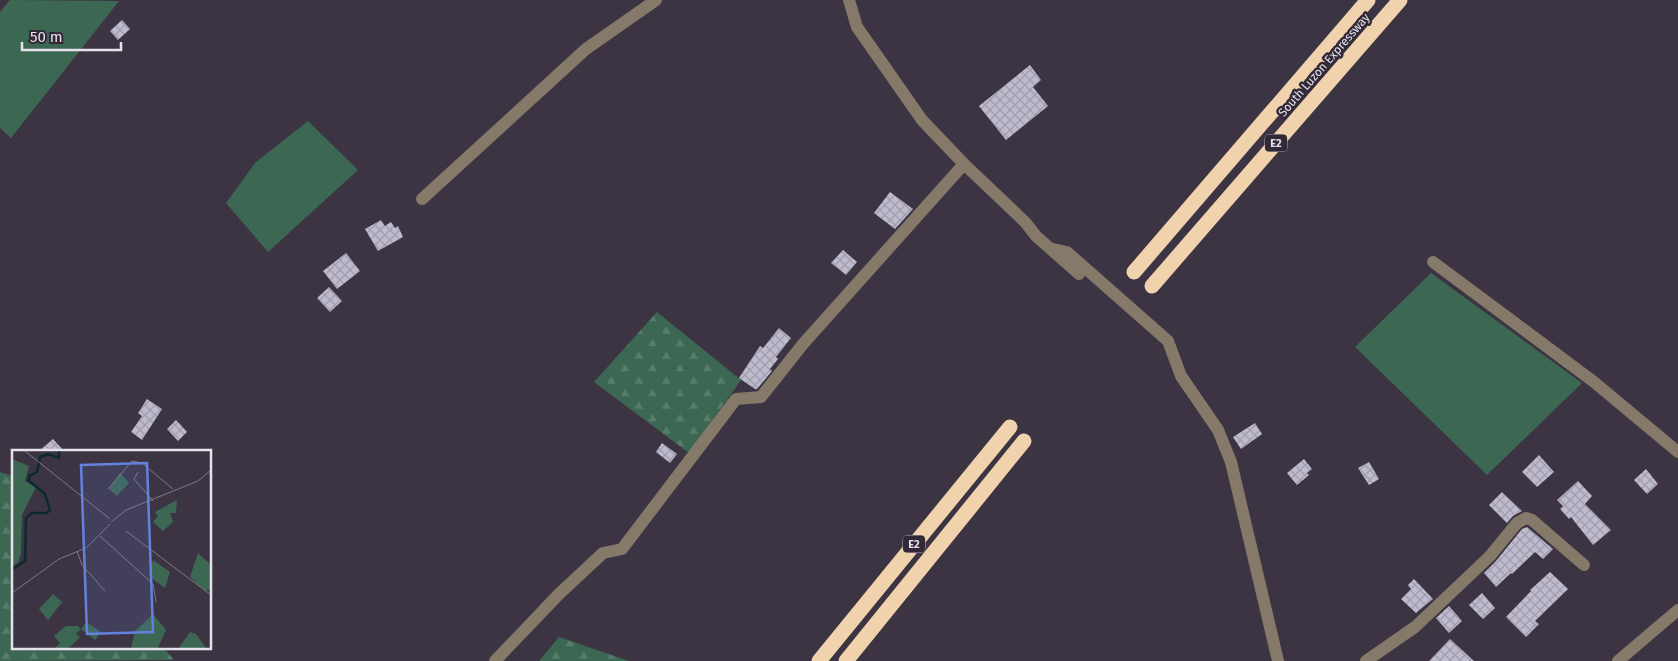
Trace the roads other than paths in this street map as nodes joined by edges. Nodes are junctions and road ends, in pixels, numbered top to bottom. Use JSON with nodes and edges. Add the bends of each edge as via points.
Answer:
{"nodes":[{"id":1,"x":656,"y":0,"type":"edge"},
{"id":2,"x":849,"y":0,"type":"edge"},
{"id":3,"x":1368,"y":0,"type":"edge"},
{"id":4,"x":1400,"y":0,"type":"edge"},
{"id":5,"x":964,"y":164,"type":"junction"},
{"id":6,"x":422,"y":199,"type":"dead end"},
{"id":7,"x":1053,"y":249,"type":"junction"},
{"id":8,"x":1433,"y":262,"type":"dead end"},
{"id":9,"x":1134,"y":272,"type":"dead end"},
{"id":10,"x":1079,"y":274,"type":"dead end"},
{"id":11,"x":1152,"y":286,"type":"dead end"},
{"id":12,"x":1010,"y":427,"type":"dead end"},
{"id":13,"x":1024,"y":441,"type":"dead end"},
{"id":14,"x":1678,"y":452,"type":"edge"},
{"id":15,"x":1584,"y":565,"type":"dead end"},
{"id":16,"x":1678,"y":610,"type":"edge"},
{"id":17,"x":495,"y":661,"type":"edge"},
{"id":18,"x":819,"y":661,"type":"edge"},
{"id":19,"x":846,"y":661,"type":"edge"},
{"id":20,"x":1278,"y":661,"type":"edge"},
{"id":21,"x":1366,"y":661,"type":"edge"},
{"id":22,"x":1618,"y":661,"type":"edge"}],
"edges":[{"from":1,"to":6,"type":"street","via":[[586,49]]},
{"from":2,"to":5,"type":"street","via":[[857,26],[922,120]]},
{"from":3,"to":9,"type":"highway","name":"South Luzon Expressway","number":"E2"},
{"from":4,"to":11,"type":"highway","name":"South Luzon Expressway","number":"E2"},
{"from":5,"to":7,"type":"street"},
{"from":5,"to":17,"type":"street","via":[[803,344],[761,397],[736,399],[622,549],[603,553]]},
{"from":7,"to":10,"type":"street"},
{"from":7,"to":20,"type":"street","via":[[1067,252],[1168,341],[1181,376],[1218,430],[1231,462]]},
{"from":8,"to":14,"type":"street","via":[[1594,382]]},
{"from":12,"to":18,"type":"highway","number":"E2"},
{"from":13,"to":19,"type":"highway","number":"E2"},
{"from":15,"to":21,"type":"street","via":[[1526,518],[1517,523],[1490,556],[1415,627]]},
{"from":16,"to":22,"type":"street"}]}
